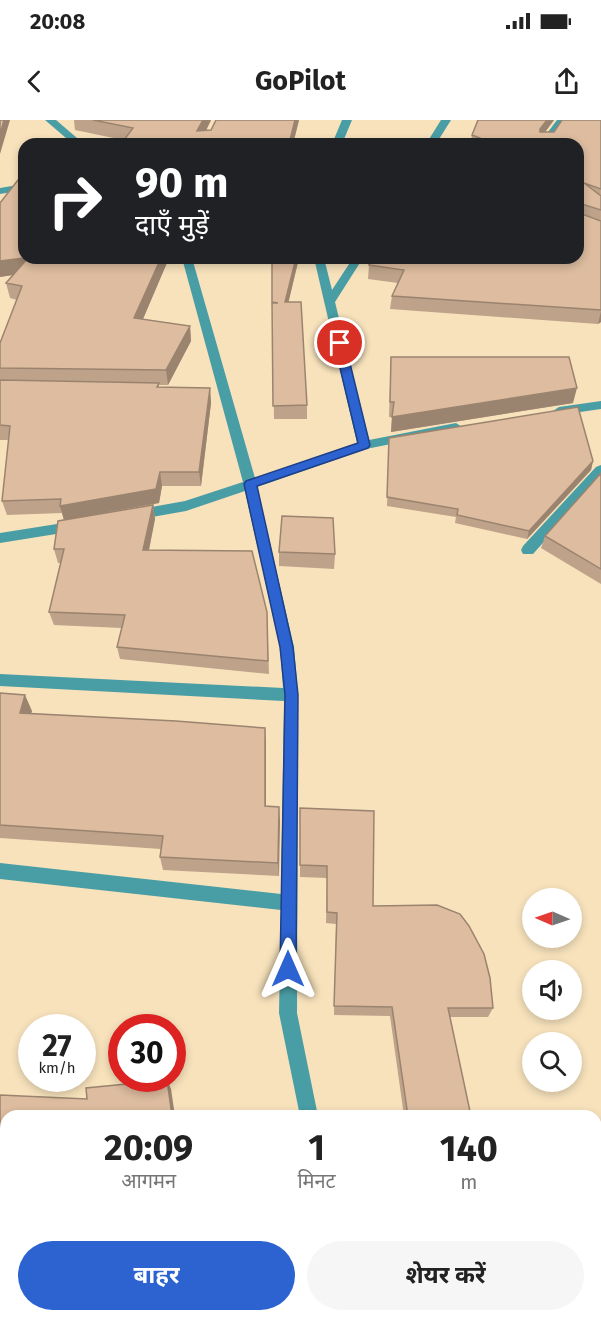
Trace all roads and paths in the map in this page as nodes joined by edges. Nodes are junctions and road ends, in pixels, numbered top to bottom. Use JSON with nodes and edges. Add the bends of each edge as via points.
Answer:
{"nodes":[{"id":1,"x":50,"y":120,"type":"edge"},
{"id":2,"x":347,"y":120,"type":"edge"},
{"id":3,"x":446,"y":120,"type":"edge"},
{"id":4,"x":561,"y":120,"type":"edge"},
{"id":5,"x":72,"y":138,"type":"edge"},
{"id":6,"x":340,"y":138,"type":"edge"},
{"id":7,"x":435,"y":138,"type":"edge"},
{"id":8,"x":548,"y":138,"type":"edge"},
{"id":9,"x":18,"y":189,"type":"edge"},
{"id":10,"x":0,"y":191,"type":"edge"},
{"id":11,"x":188,"y":264,"type":"edge"},
{"id":12,"x":320,"y":264,"type":"edge"},
{"id":13,"x":354,"y":264,"type":"edge"},
{"id":14,"x":330,"y":302,"type":"junction"},
{"id":15,"x":601,"y":405,"type":"edge"},
{"id":16,"x":544,"y":414,"type":"edge"},
{"id":17,"x":465,"y":426,"type":"edge"},
{"id":18,"x":364,"y":445,"type":"junction"},
{"id":19,"x":601,"y":470,"type":"edge"},
{"id":20,"x":250,"y":484,"type":"junction"},
{"id":21,"x":117,"y":519,"type":"edge"},
{"id":22,"x":94,"y":523,"type":"edge"},
{"id":23,"x":0,"y":538,"type":"edge"},
{"id":24,"x":528,"y":550,"type":"dead end"},
{"id":25,"x":0,"y":680,"type":"edge"},
{"id":26,"x":291,"y":695,"type":"junction"},
{"id":27,"x":0,"y":871,"type":"edge"},
{"id":28,"x":289,"y":903,"type":"junction"},
{"id":29,"x":308,"y":1110,"type":"edge"}],
"edges":[{"from":1,"to":5,"type":"street"},
{"from":2,"to":6,"type":"street"},
{"from":3,"to":7,"type":"street"},
{"from":4,"to":8,"type":"street"},
{"from":9,"to":10,"type":"street"},
{"from":11,"to":20,"type":"street","via":[[219,392]]},
{"from":12,"to":14,"type":"street"},
{"from":13,"to":14,"type":"street"},
{"from":14,"to":18,"type":"street"},
{"from":15,"to":16,"type":"street"},
{"from":17,"to":18,"type":"street"},
{"from":18,"to":20,"type":"street"},
{"from":19,"to":24,"type":"street"},
{"from":20,"to":21,"type":"street","via":[[186,506]]},
{"from":20,"to":26,"type":"street","via":[[287,647]]},
{"from":22,"to":23,"type":"street"},
{"from":25,"to":26,"type":"street"},
{"from":26,"to":28,"type":"street"},
{"from":27,"to":28,"type":"street"},
{"from":28,"to":29,"type":"street","via":[[288,1013]]}]}
